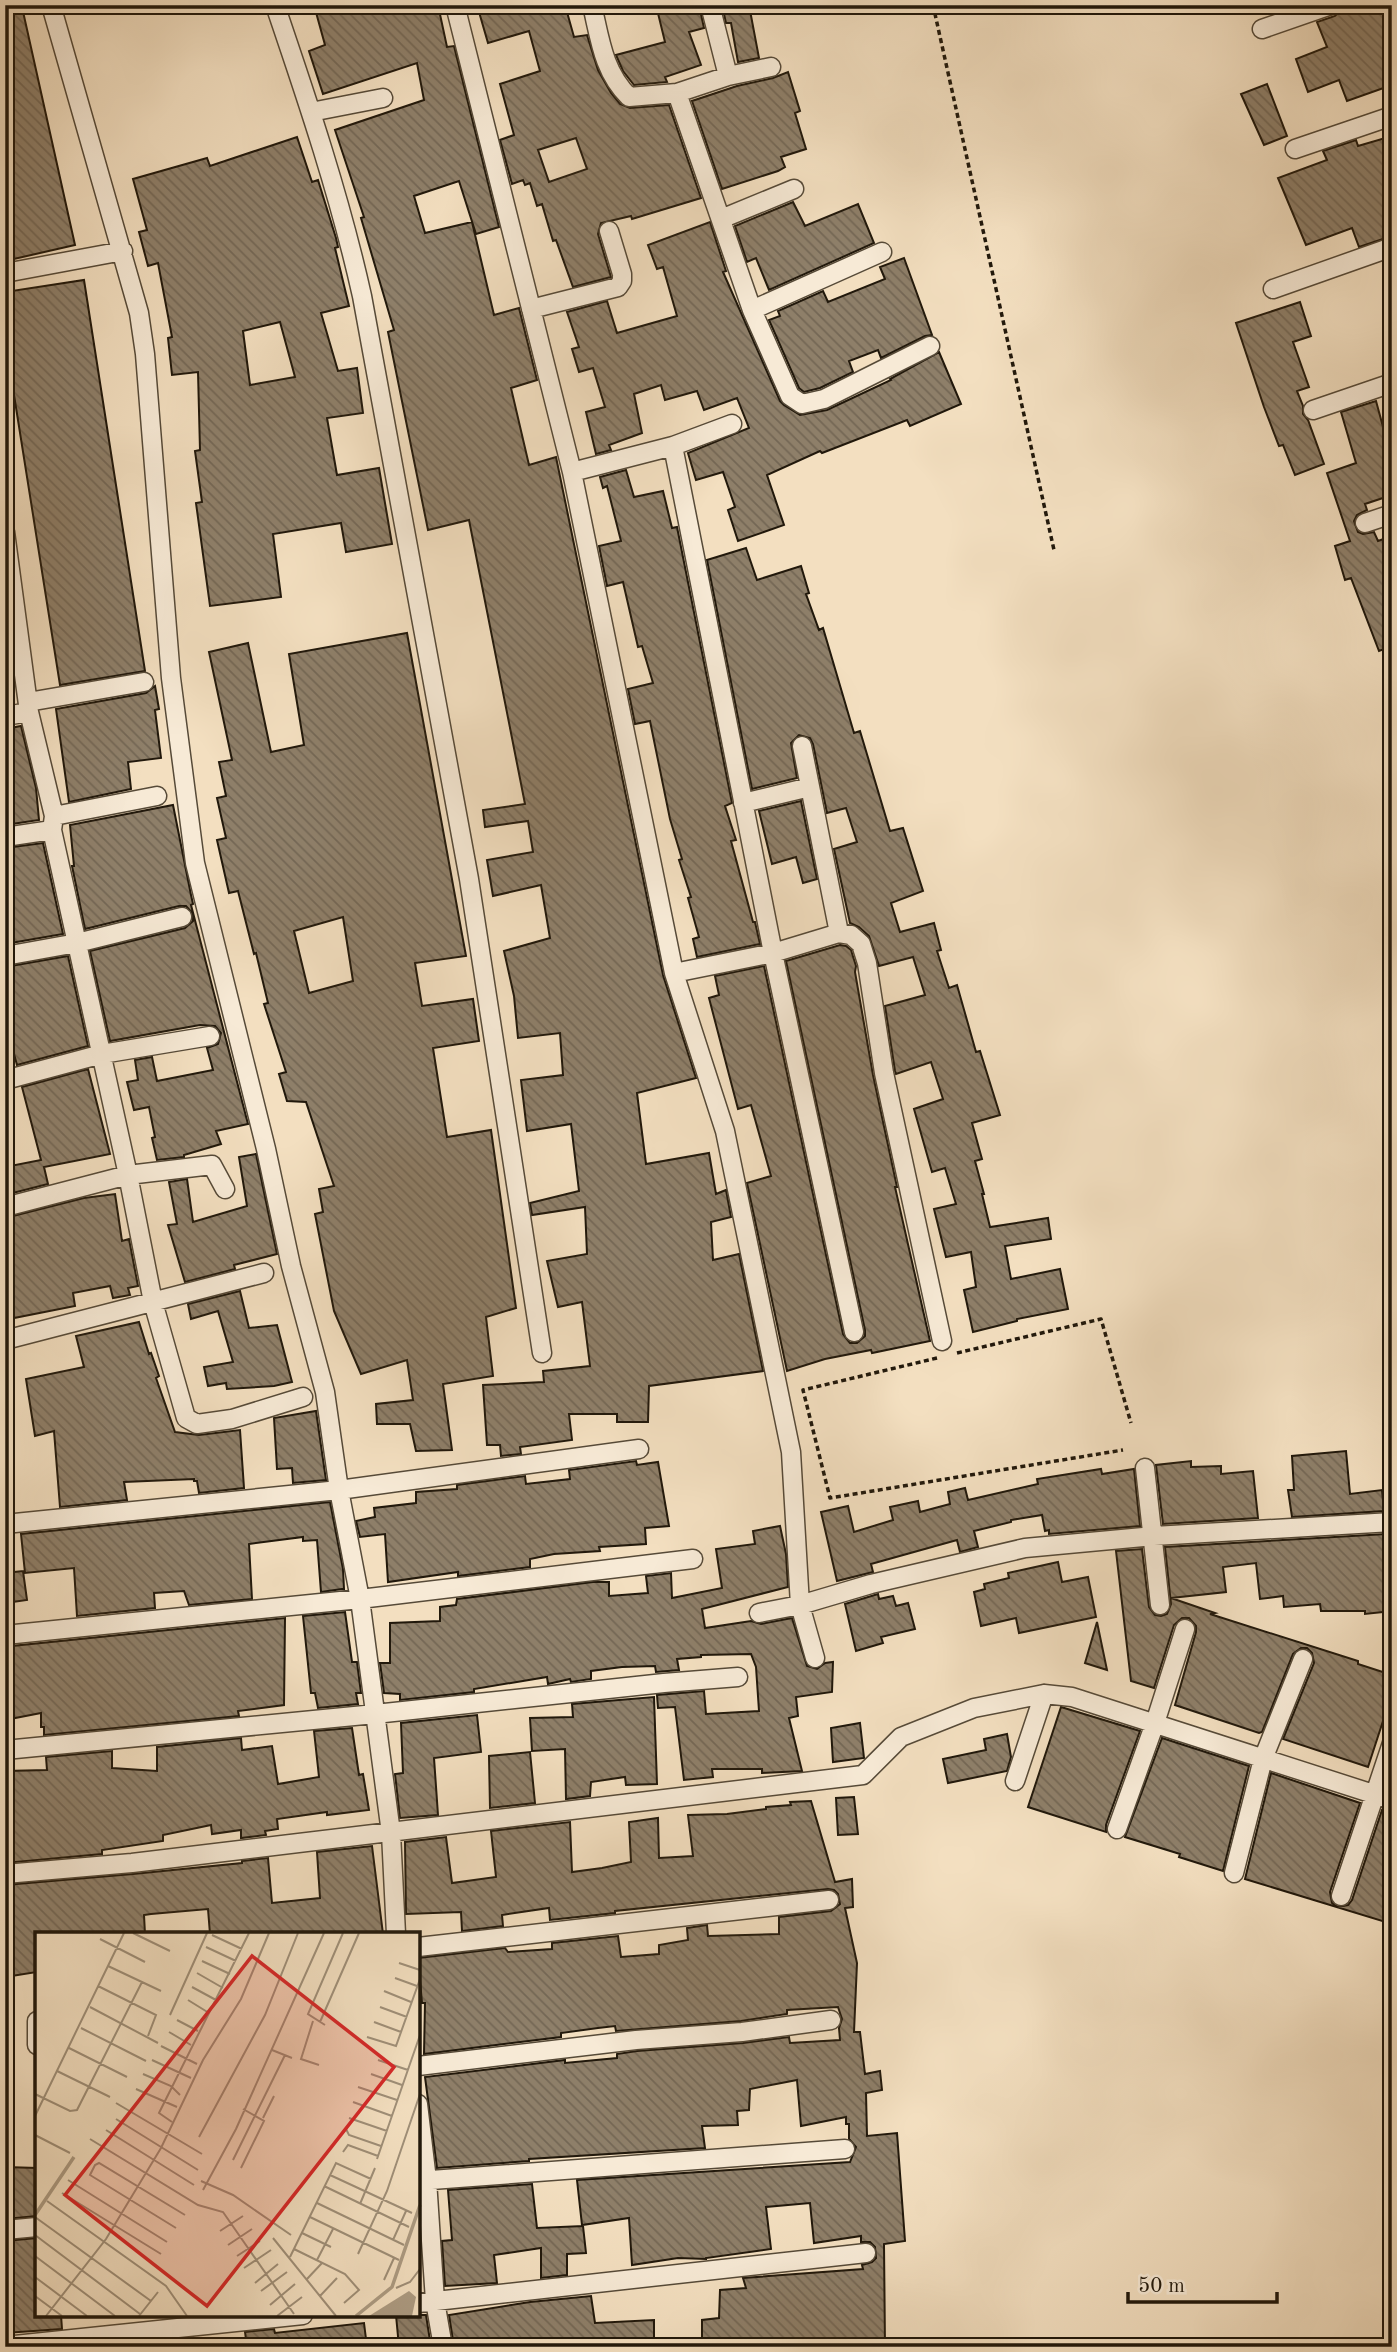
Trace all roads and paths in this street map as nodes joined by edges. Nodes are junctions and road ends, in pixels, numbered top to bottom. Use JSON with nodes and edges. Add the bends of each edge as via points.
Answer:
{"nodes":[{"id":1,"x":51,"y":5,"type":"edge"},
{"id":2,"x":275,"y":5,"type":"edge"},
{"id":3,"x":455,"y":5,"type":"edge"},
{"id":4,"x":592,"y":5,"type":"edge"},
{"id":5,"x":710,"y":5,"type":"edge"},
{"id":6,"x":933,"y":5,"type":"edge"},
{"id":7,"x":1331,"y":5,"type":"edge"},
{"id":8,"x":1262,"y":29,"type":"dead end"},
{"id":9,"x":771,"y":67,"type":"dead end"},
{"id":10,"x":728,"y":76,"type":"junction"},
{"id":11,"x":677,"y":93,"type":"junction"},
{"id":12,"x":383,"y":98,"type":"dead end"},
{"id":13,"x":311,"y":112,"type":"junction"},
{"id":14,"x":1392,"y":116,"type":"edge"},
{"id":15,"x":1295,"y":149,"type":"dead end"},
{"id":16,"x":794,"y":189,"type":"dead end"},
{"id":17,"x":720,"y":219,"type":"junction"},
{"id":18,"x":608,"y":231,"type":"dead end"},
{"id":19,"x":1392,"y":247,"type":"edge"},
{"id":20,"x":123,"y":251,"type":"junction"},
{"id":21,"x":882,"y":252,"type":"dead end"},
{"id":22,"x":5,"y":273,"type":"edge"},
{"id":23,"x":1273,"y":289,"type":"dead end"},
{"id":24,"x":531,"y":309,"type":"junction"},
{"id":25,"x":752,"y":310,"type":"junction"},
{"id":26,"x":930,"y":346,"type":"dead end"},
{"id":27,"x":1392,"y":383,"type":"edge"},
{"id":28,"x":1313,"y":410,"type":"dead end"},
{"id":29,"x":732,"y":424,"type":"dead end"},
{"id":30,"x":673,"y":446,"type":"junction"},
{"id":31,"x":572,"y":472,"type":"junction"},
{"id":32,"x":1392,"y":514,"type":"edge"},
{"id":33,"x":1365,"y":523,"type":"dead end"},
{"id":34,"x":6,"y":543,"type":"edge"},
{"id":35,"x":1054,"y":550,"type":"dead end"},
{"id":36,"x":144,"y":682,"type":"dead end"},
{"id":37,"x":28,"y":707,"type":"junction"},
{"id":38,"x":5,"y":716,"type":"edge"},
{"id":39,"x":802,"y":746,"type":"dead end"},
{"id":40,"x":810,"y":787,"type":"junction"},
{"id":41,"x":157,"y":796,"type":"dead end"},
{"id":42,"x":743,"y":803,"type":"junction"},
{"id":43,"x":53,"y":823,"type":"junction"},
{"id":44,"x":5,"y":837,"type":"edge"},
{"id":45,"x":183,"y":917,"type":"dead end"},
{"id":46,"x":839,"y":933,"type":"junction"},
{"id":47,"x":77,"y":943,"type":"junction"},
{"id":48,"x":773,"y":953,"type":"junction"},
{"id":49,"x":5,"y":956,"type":"edge"},
{"id":50,"x":674,"y":973,"type":"junction"},
{"id":51,"x":210,"y":1037,"type":"dead end"},
{"id":52,"x":102,"y":1054,"type":"junction"},
{"id":53,"x":5,"y":1080,"type":"edge"},
{"id":54,"x":128,"y":1175,"type":"junction"},
{"id":55,"x":225,"y":1189,"type":"dead end"},
{"id":56,"x":5,"y":1207,"type":"edge"},
{"id":57,"x":264,"y":1273,"type":"dead end"},
{"id":58,"x":153,"y":1302,"type":"junction"},
{"id":59,"x":854,"y":1332,"type":"dead end"},
{"id":60,"x":5,"y":1340,"type":"edge"},
{"id":61,"x":942,"y":1341,"type":"dead end"},
{"id":62,"x":542,"y":1353,"type":"dead end"},
{"id":63,"x":303,"y":1397,"type":"dead end"},
{"id":64,"x":1131,"y":1423,"type":"dead end"},
{"id":65,"x":639,"y":1449,"type":"dead end"},
{"id":66,"x":1123,"y":1450,"type":"dead end"},
{"id":67,"x":1145,"y":1468,"type":"dead end"},
{"id":68,"x":339,"y":1490,"type":"junction"},
{"id":69,"x":1392,"y":1522,"type":"edge"},
{"id":70,"x":5,"y":1524,"type":"edge"},
{"id":71,"x":1154,"y":1536,"type":"junction"},
{"id":72,"x":692,"y":1559,"type":"dead end"},
{"id":73,"x":360,"y":1599,"type":"junction"},
{"id":74,"x":800,"y":1605,"type":"junction"},
{"id":75,"x":1160,"y":1605,"type":"dead end"},
{"id":76,"x":759,"y":1613,"type":"dead end"},
{"id":77,"x":1185,"y":1629,"type":"dead end"},
{"id":78,"x":5,"y":1635,"type":"edge"},
{"id":79,"x":815,"y":1658,"type":"dead end"},
{"id":80,"x":1303,"y":1659,"type":"dead end"},
{"id":81,"x":738,"y":1677,"type":"dead end"},
{"id":82,"x":1044,"y":1694,"type":"junction"},
{"id":83,"x":375,"y":1714,"type":"junction"},
{"id":84,"x":1155,"y":1723,"type":"junction"},
{"id":85,"x":1392,"y":1743,"type":"edge"},
{"id":86,"x":5,"y":1751,"type":"edge"},
{"id":87,"x":1263,"y":1759,"type":"junction"},
{"id":88,"x":1015,"y":1781,"type":"dead end"},
{"id":89,"x":1373,"y":1794,"type":"junction"},
{"id":90,"x":1392,"y":1800,"type":"edge"},
{"id":91,"x":1117,"y":1829,"type":"dead end"},
{"id":92,"x":391,"y":1833,"type":"junction"},
{"id":93,"x":1234,"y":1873,"type":"dead end"},
{"id":94,"x":5,"y":1874,"type":"edge"},
{"id":95,"x":1341,"y":1896,"type":"dead end"},
{"id":96,"x":829,"y":1900,"type":"dead end"},
{"id":97,"x":396,"y":1932,"type":"edge"},
{"id":98,"x":420,"y":1947,"type":"edge"},
{"id":99,"x":831,"y":2020,"type":"dead end"},
{"id":100,"x":420,"y":2066,"type":"edge"},
{"id":101,"x":420,"y":2134,"type":"edge"},
{"id":102,"x":845,"y":2149,"type":"dead end"},
{"id":103,"x":423,"y":2180,"type":"edge"},
{"id":104,"x":35,"y":2227,"type":"edge"},
{"id":105,"x":5,"y":2230,"type":"edge"},
{"id":106,"x":866,"y":2253,"type":"dead end"},
{"id":107,"x":426,"y":2302,"type":"edge"},
{"id":108,"x":284,"y":2317,"type":"edge"},
{"id":109,"x":5,"y":2346,"type":"edge"},
{"id":110,"x":443,"y":2347,"type":"edge"}],
"edges":[{"from":1,"to":20,"type":"street"},
{"from":2,"to":13,"type":"street"},
{"from":3,"to":24,"type":"street"},
{"from":4,"to":11,"type":"street","via":[[615,83],[629,97]]},
{"from":5,"to":10,"type":"street"},
{"from":6,"to":35,"type":"path"},
{"from":7,"to":8,"type":"street"},
{"from":9,"to":10,"type":"street"},
{"from":10,"to":11,"type":"street"},
{"from":11,"to":17,"type":"street"},
{"from":12,"to":13,"type":"street"},
{"from":13,"to":62,"type":"street","via":[[347,228],[362,296],[469,879]]},
{"from":14,"to":15,"type":"street"},
{"from":16,"to":17,"type":"street"},
{"from":17,"to":25,"type":"street"},
{"from":18,"to":24,"type":"street","via":[[622,274],[618,287]]},
{"from":19,"to":23,"type":"street"},
{"from":20,"to":22,"type":"street"},
{"from":20,"to":68,"type":"street","via":[[145,354],[171,678],[195,863],[325,1392]]},
{"from":21,"to":25,"type":"street"},
{"from":24,"to":31,"type":"street"},
{"from":25,"to":26,"type":"street","via":[[790,396],[802,404],[824,400]]},
{"from":27,"to":28,"type":"street"},
{"from":29,"to":30,"type":"street"},
{"from":30,"to":31,"type":"street"},
{"from":30,"to":42,"type":"street"},
{"from":31,"to":50,"type":"street"},
{"from":32,"to":33,"type":"street"},
{"from":34,"to":37,"type":"street"},
{"from":36,"to":37,"type":"street"},
{"from":37,"to":38,"type":"street"},
{"from":37,"to":43,"type":"street"},
{"from":39,"to":40,"type":"street"},
{"from":40,"to":42,"type":"street"},
{"from":40,"to":46,"type":"street"},
{"from":41,"to":43,"type":"street"},
{"from":42,"to":48,"type":"street"},
{"from":43,"to":44,"type":"street"},
{"from":43,"to":47,"type":"street"},
{"from":45,"to":47,"type":"street"},
{"from":46,"to":48,"type":"street"},
{"from":46,"to":61,"type":"street","via":[[851,935],[861,944],[867,963],[884,1073]]},
{"from":47,"to":49,"type":"street"},
{"from":47,"to":52,"type":"street"},
{"from":48,"to":50,"type":"street"},
{"from":48,"to":59,"type":"street"},
{"from":50,"to":74,"type":"street","via":[[725,1130],[760,1292],[791,1452]]},
{"from":51,"to":52,"type":"street"},
{"from":52,"to":53,"type":"street"},
{"from":52,"to":54,"type":"street"},
{"from":54,"to":55,"type":"street","via":[[220,1162]]},
{"from":54,"to":56,"type":"street"},
{"from":54,"to":58,"type":"street"},
{"from":57,"to":58,"type":"street"},
{"from":58,"to":60,"type":"street"},
{"from":58,"to":63,"type":"street","via":[[186,1418],[197,1424],[232,1419]]},
{"from":64,"to":66,"type":"path","via":[[1101,1319],[803,1390],[830,1498]]},
{"from":65,"to":68,"type":"street"},
{"from":67,"to":71,"type":"street"},
{"from":68,"to":70,"type":"street"},
{"from":68,"to":73,"type":"street"},
{"from":69,"to":71,"type":"street"},
{"from":71,"to":74,"type":"street","via":[[1025,1548]]},
{"from":71,"to":75,"type":"street"},
{"from":72,"to":73,"type":"street"},
{"from":73,"to":78,"type":"street"},
{"from":73,"to":83,"type":"street"},
{"from":74,"to":76,"type":"street"},
{"from":74,"to":79,"type":"street"},
{"from":77,"to":84,"type":"street"},
{"from":80,"to":87,"type":"street"},
{"from":81,"to":83,"type":"street"},
{"from":82,"to":84,"type":"street","via":[[1072,1697]]},
{"from":82,"to":88,"type":"street"},
{"from":82,"to":92,"type":"street","via":[[974,1708],[901,1737],[863,1775]]},
{"from":83,"to":86,"type":"street"},
{"from":83,"to":92,"type":"street"},
{"from":84,"to":87,"type":"street"},
{"from":84,"to":91,"type":"street"},
{"from":85,"to":89,"type":"street"},
{"from":87,"to":89,"type":"street"},
{"from":87,"to":93,"type":"street"},
{"from":89,"to":90,"type":"street"},
{"from":89,"to":95,"type":"street"},
{"from":92,"to":94,"type":"street"},
{"from":92,"to":97,"type":"street"},
{"from":96,"to":98,"type":"street"},
{"from":99,"to":100,"type":"street"},
{"from":101,"to":103,"type":"street"},
{"from":102,"to":103,"type":"street"},
{"from":103,"to":107,"type":"street"},
{"from":104,"to":105,"type":"street"},
{"from":106,"to":107,"type":"street"},
{"from":107,"to":110,"type":"street"},
{"from":108,"to":109,"type":"street"}]}
